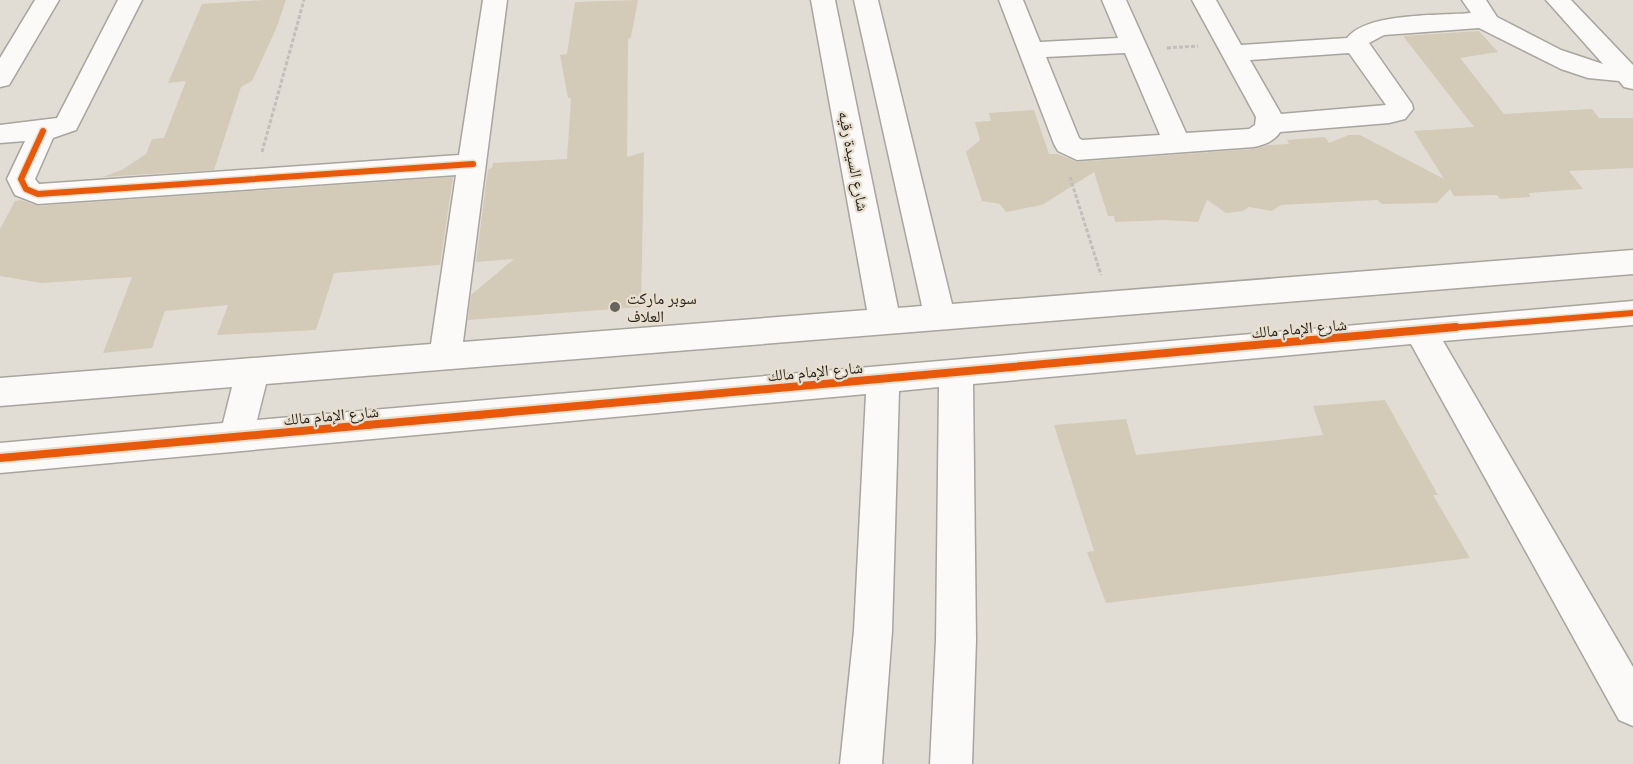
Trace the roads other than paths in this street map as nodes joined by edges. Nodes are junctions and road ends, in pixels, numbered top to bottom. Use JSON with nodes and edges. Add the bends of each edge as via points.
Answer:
{"nodes":[{"id":1,"x":47,"y":0,"type":"edge"},
{"id":2,"x":130,"y":0,"type":"edge"},
{"id":3,"x":495,"y":0,"type":"edge"},
{"id":4,"x":823,"y":0,"type":"edge"},
{"id":5,"x":866,"y":0,"type":"edge"},
{"id":6,"x":1011,"y":0,"type":"edge"},
{"id":7,"x":1114,"y":0,"type":"edge"},
{"id":8,"x":1204,"y":0,"type":"edge"},
{"id":9,"x":1558,"y":0,"type":"edge"},
{"id":10,"x":1478,"y":10,"type":"edge"},
{"id":11,"x":1134,"y":45,"type":"junction"},
{"id":12,"x":1354,"y":45,"type":"junction"},
{"id":13,"x":1231,"y":49,"type":"junction"},
{"id":14,"x":1030,"y":50,"type":"junction"},
{"id":15,"x":1629,"y":77,"type":"edge"},
{"id":16,"x":0,"y":79,"type":"edge"},
{"id":17,"x":1270,"y":124,"type":"junction"},
{"id":18,"x":44,"y":131,"type":"junction"},
{"id":19,"x":0,"y":134,"type":"edge"},
{"id":20,"x":1177,"y":143,"type":"junction"},
{"id":21,"x":473,"y":164,"type":"junction"},
{"id":22,"x":1633,"y":262,"type":"edge"},
{"id":23,"x":1633,"y":314,"type":"edge"},
{"id":24,"x":940,"y":317,"type":"junction"},
{"id":25,"x":885,"y":322,"type":"junction"},
{"id":26,"x":1420,"y":330,"type":"junction"},
{"id":27,"x":445,"y":357,"type":"junction"},
{"id":28,"x":253,"y":372,"type":"junction"},
{"id":29,"x":956,"y":372,"type":"junction"},
{"id":30,"x":883,"y":379,"type":"junction"},
{"id":31,"x":0,"y":392,"type":"edge"},
{"id":32,"x":236,"y":437,"type":"junction"},
{"id":33,"x":0,"y":458,"type":"edge"},
{"id":34,"x":1633,"y":706,"type":"edge"},
{"id":35,"x":861,"y":764,"type":"edge"},
{"id":36,"x":951,"y":764,"type":"edge"}],
"edges":[{"from":1,"to":16,"type":"street"},
{"from":2,"to":18,"type":"street","via":[[67,124]]},
{"from":3,"to":21,"type":"street"},
{"from":4,"to":25,"type":"street","name":"شارع السيدة رقيه"},
{"from":5,"to":24,"type":"street"},
{"from":6,"to":14,"type":"street"},
{"from":7,"to":11,"type":"street"},
{"from":8,"to":13,"type":"street"},
{"from":9,"to":15,"type":"street"},
{"from":10,"to":12,"type":"street","via":[[1380,27],[1362,35]]},
{"from":10,"to":15,"type":"street","via":[[1580,68]]},
{"from":11,"to":14,"type":"street"},
{"from":11,"to":20,"type":"street"},
{"from":12,"to":13,"type":"street"},
{"from":12,"to":17,"type":"street","via":[[1399,104],[1396,113]]},
{"from":13,"to":17,"type":"street"},
{"from":14,"to":20,"type":"street","via":[[1072,147],[1084,150]]},
{"from":17,"to":20,"type":"street","via":[[1268,130],[1254,138]]},
{"from":18,"to":19,"type":"street"},
{"from":18,"to":21,"type":"street","via":[[21,179],[22,186],[38,194]]},
{"from":21,"to":27,"type":"street"},
{"from":22,"to":24,"type":"street"},
{"from":23,"to":26,"type":"street","name":"شارع الإمام مالك"},
{"from":24,"to":25,"type":"street"},
{"from":25,"to":27,"type":"street"},
{"from":26,"to":29,"type":"street","name":"شارع الإمام مالك"},
{"from":26,"to":34,"type":"street"},
{"from":27,"to":28,"type":"street"},
{"from":28,"to":31,"type":"street"},
{"from":28,"to":32,"type":"street"},
{"from":29,"to":30,"type":"street","name":"شارع الإمام مالك"},
{"from":29,"to":36,"type":"street","via":[[956,640]]},
{"from":30,"to":32,"type":"street","name":"شارع الإمام مالك"},
{"from":30,"to":35,"type":"street","via":[[873,631]]},
{"from":32,"to":33,"type":"street","name":"شارع الإمام مالك"}]}
